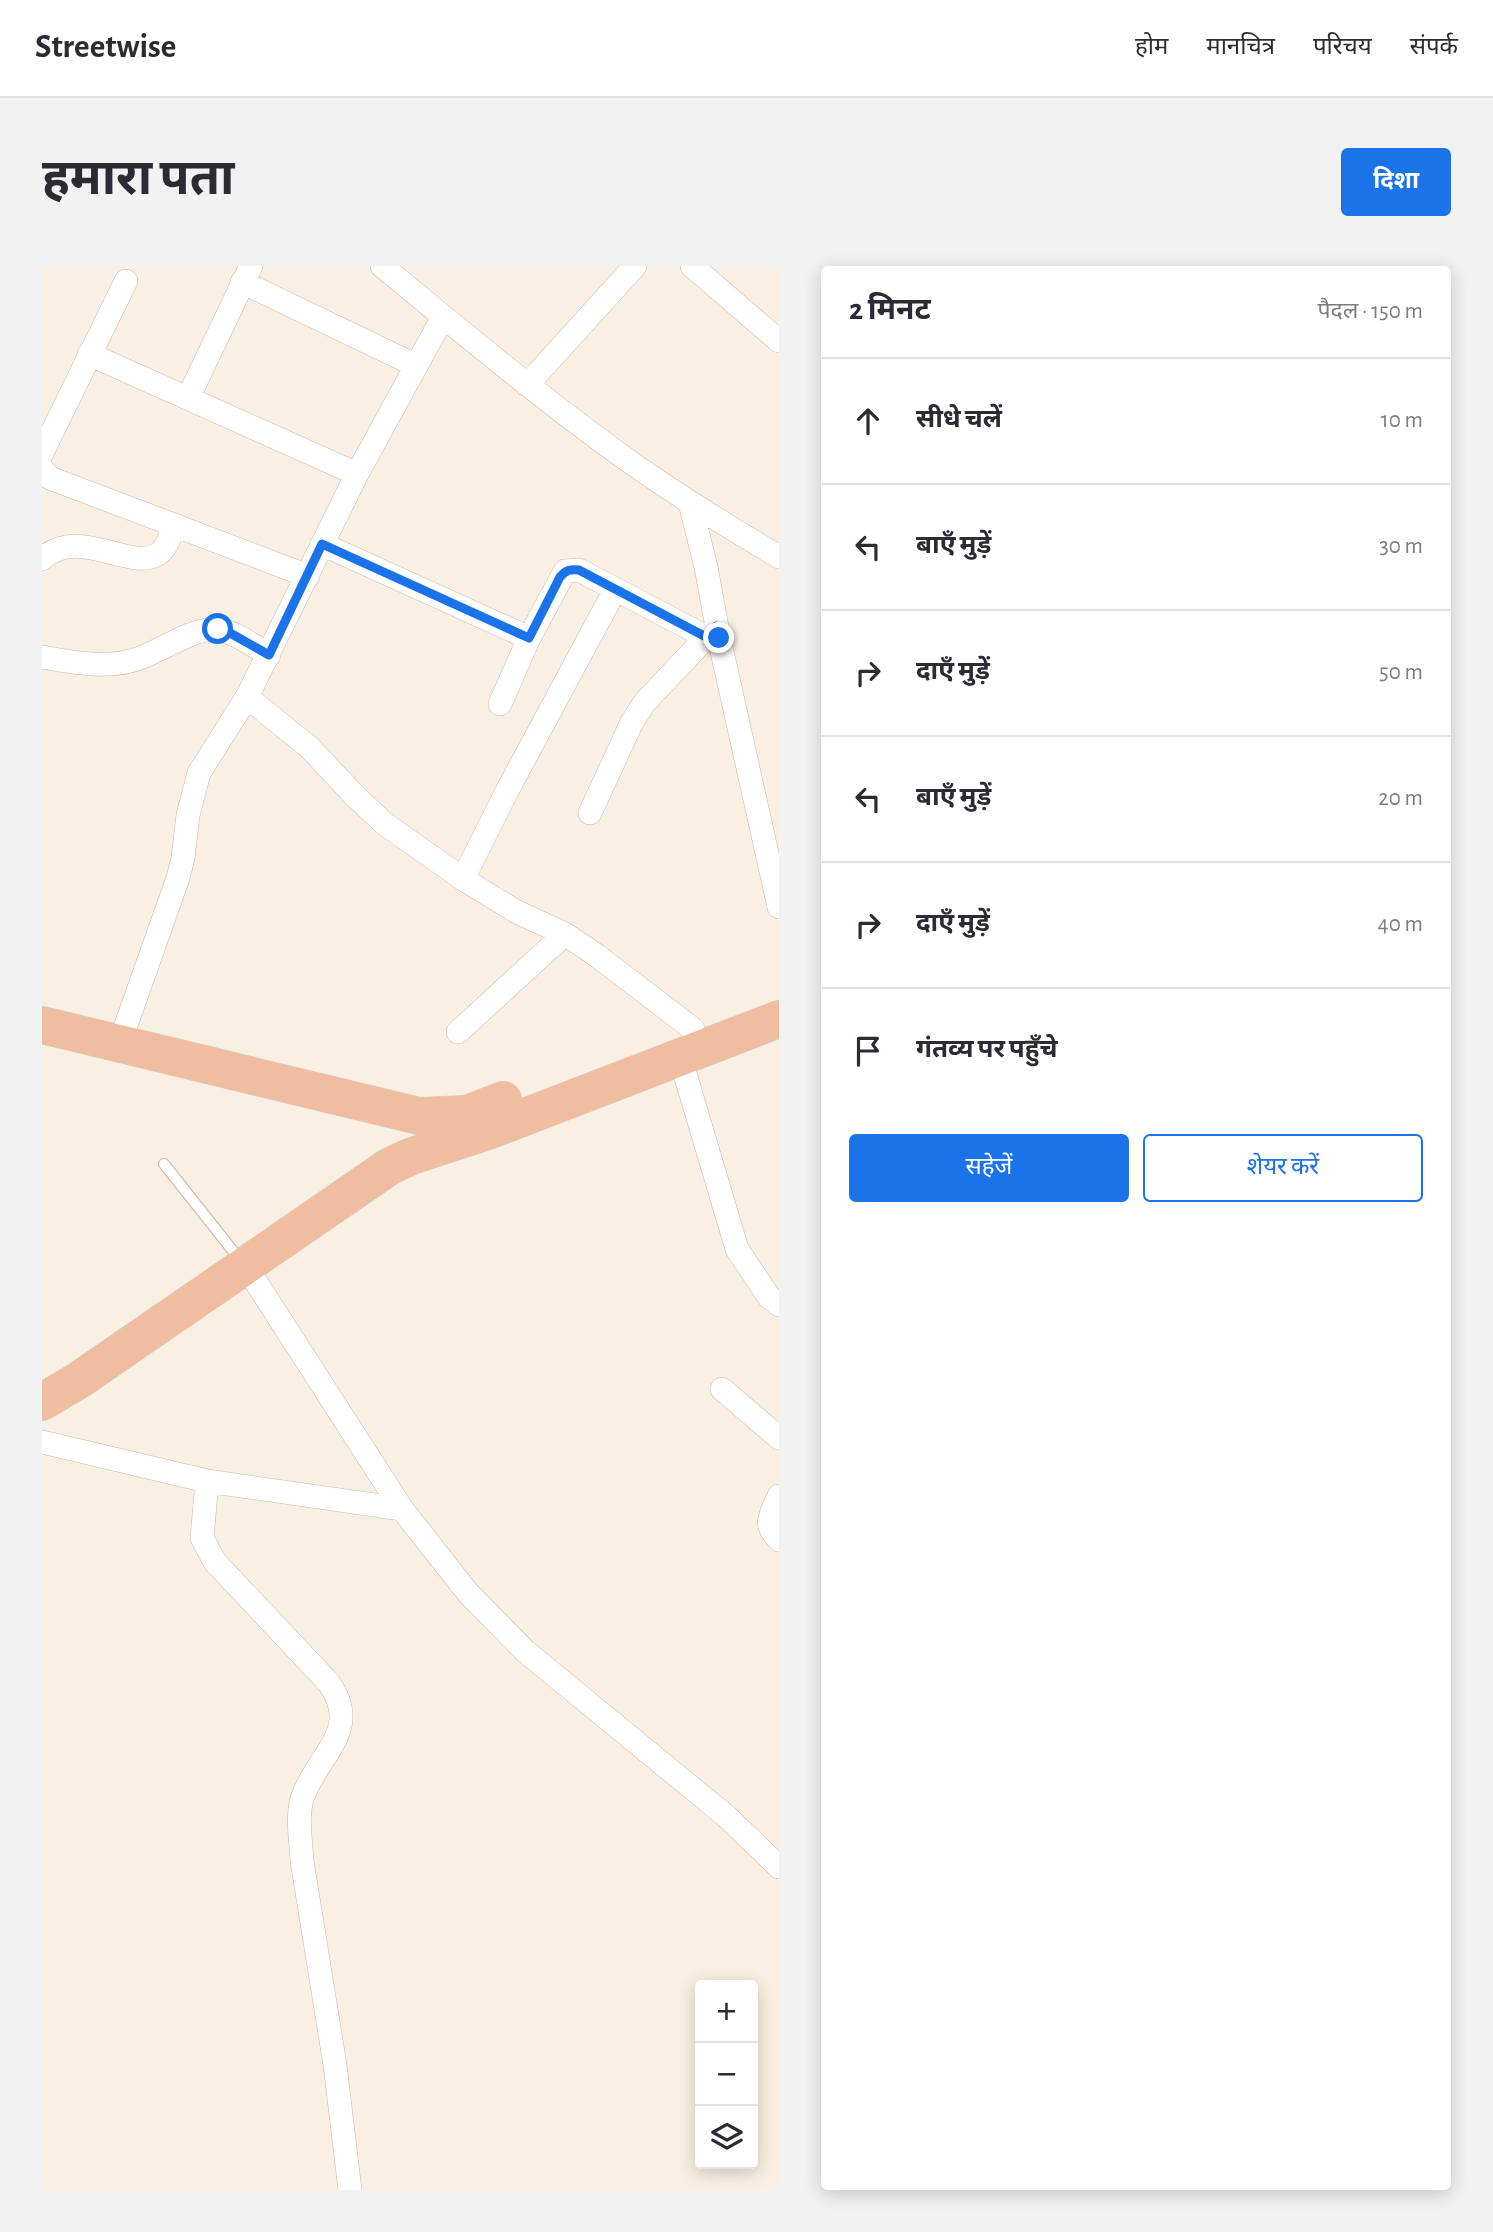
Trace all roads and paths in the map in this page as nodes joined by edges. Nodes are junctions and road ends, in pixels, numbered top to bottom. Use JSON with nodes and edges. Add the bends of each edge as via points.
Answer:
{"nodes":[{"id":1,"x":382,"y":266,"type":"edge"},
{"id":2,"x":635,"y":266,"type":"edge"},
{"id":3,"x":692,"y":266,"type":"edge"},
{"id":4,"x":247,"y":274,"type":"edge"},
{"id":5,"x":126,"y":281,"type":"dead end"},
{"id":6,"x":443,"y":317,"type":"junction"},
{"id":7,"x":779,"y":341,"type":"edge"},
{"id":8,"x":89,"y":354,"type":"junction"},
{"id":9,"x":415,"y":365,"type":"junction"},
{"id":10,"x":527,"y":385,"type":"junction"},
{"id":11,"x":188,"y":398,"type":"junction"},
{"id":12,"x":42,"y":453,"type":"edge"},
{"id":13,"x":42,"y":469,"type":"edge"},
{"id":14,"x":357,"y":474,"type":"junction"},
{"id":15,"x":690,"y":503,"type":"junction"},
{"id":16,"x":176,"y":526,"type":"junction"},
{"id":17,"x":322,"y":544,"type":"junction"},
{"id":18,"x":779,"y":557,"type":"edge"},
{"id":19,"x":42,"y":559,"type":"edge"},
{"id":20,"x":308,"y":576,"type":"junction"},
{"id":21,"x":615,"y":590,"type":"junction"},
{"id":22,"x":711,"y":631,"type":"junction"},
{"id":23,"x":529,"y":638,"type":"junction"},
{"id":24,"x":269,"y":655,"type":"junction"},
{"id":25,"x":42,"y":657,"type":"edge"},
{"id":26,"x":247,"y":697,"type":"junction"},
{"id":27,"x":500,"y":704,"type":"dead end"},
{"id":28,"x":590,"y":813,"type":"dead end"},
{"id":29,"x":463,"y":878,"type":"junction"},
{"id":30,"x":779,"y":907,"type":"edge"},
{"id":31,"x":565,"y":934,"type":"junction"},
{"id":32,"x":779,"y":996,"type":"edge"},
{"id":33,"x":779,"y":1018,"type":"edge"},
{"id":34,"x":42,"y":1024,"type":"edge"},
{"id":35,"x":458,"y":1032,"type":"dead end"},
{"id":36,"x":120,"y":1042,"type":"junction"},
{"id":37,"x":687,"y":1043,"type":"junction"},
{"id":38,"x":164,"y":1164,"type":"dead end"},
{"id":39,"x":245,"y":1265,"type":"junction"},
{"id":40,"x":779,"y":1305,"type":"edge"},
{"id":41,"x":722,"y":1390,"type":"dead end"},
{"id":42,"x":42,"y":1402,"type":"edge"},
{"id":43,"x":779,"y":1438,"type":"edge"},
{"id":44,"x":42,"y":1441,"type":"edge"},
{"id":45,"x":207,"y":1481,"type":"junction"},
{"id":46,"x":779,"y":1496,"type":"edge"},
{"id":47,"x":402,"y":1509,"type":"junction"},
{"id":48,"x":779,"y":1540,"type":"edge"},
{"id":49,"x":779,"y":1867,"type":"edge"},
{"id":50,"x":350,"y":2190,"type":"edge"}],
"edges":[{"from":1,"to":6,"type":"street"},
{"from":2,"to":10,"type":"street"},
{"from":3,"to":7,"type":"street"},
{"from":4,"to":9,"type":"street"},
{"from":4,"to":11,"type":"street"},
{"from":5,"to":8,"type":"street"},
{"from":6,"to":9,"type":"street"},
{"from":6,"to":10,"type":"street"},
{"from":8,"to":11,"type":"street"},
{"from":8,"to":12,"type":"street"},
{"from":9,"to":14,"type":"street"},
{"from":10,"to":15,"type":"street"},
{"from":11,"to":14,"type":"street"},
{"from":13,"to":16,"type":"street","via":[[50,478]]},
{"from":14,"to":17,"type":"street"},
{"from":15,"to":18,"type":"street"},
{"from":15,"to":22,"type":"street","via":[[706,567]]},
{"from":16,"to":19,"type":"street","via":[[164,548],[145,559],[66,547]]},
{"from":16,"to":20,"type":"street"},
{"from":17,"to":20,"type":"street"},
{"from":17,"to":23,"type":"street"},
{"from":20,"to":24,"type":"street"},
{"from":21,"to":22,"type":"street"},
{"from":21,"to":23,"type":"street","via":[[579,570],[565,571]]},
{"from":21,"to":29,"type":"street"},
{"from":22,"to":28,"type":"street","via":[[645,702]]},
{"from":22,"to":30,"type":"street"},
{"from":23,"to":27,"type":"street"},
{"from":24,"to":25,"type":"street","via":[[230,633],[204,629],[145,656],[113,664]]},
{"from":24,"to":26,"type":"street"},
{"from":26,"to":29,"type":"street","via":[[309,747],[384,824]]},
{"from":26,"to":36,"type":"street","via":[[199,773],[178,878]]},
{"from":29,"to":31,"type":"street","via":[[517,912]]},
{"from":31,"to":35,"type":"street"},
{"from":31,"to":37,"type":"street","via":[[596,955]]},
{"from":32,"to":37,"type":"highway"},
{"from":33,"to":37,"type":"highway"},
{"from":34,"to":36,"type":"highway"},
{"from":36,"to":37,"type":"highway","via":[[419,1116],[467,1114]]},
{"from":37,"to":39,"type":"highway","via":[[488,1131],[390,1166]]},
{"from":37,"to":40,"type":"street","via":[[737,1249]]},
{"from":38,"to":39,"type":"lane"},
{"from":39,"to":42,"type":"highway"},
{"from":39,"to":47,"type":"street"},
{"from":41,"to":43,"type":"street"},
{"from":44,"to":45,"type":"street"},
{"from":45,"to":47,"type":"street"},
{"from":45,"to":50,"type":"street","via":[[202,1538],[206,1549],[329,1683],[342,1712],[342,1727],[304,1795],[300,1830]]},
{"from":46,"to":48,"type":"street","via":[[769,1525]]},
{"from":47,"to":49,"type":"street","via":[[468,1593],[524,1651],[726,1816]]}]}
